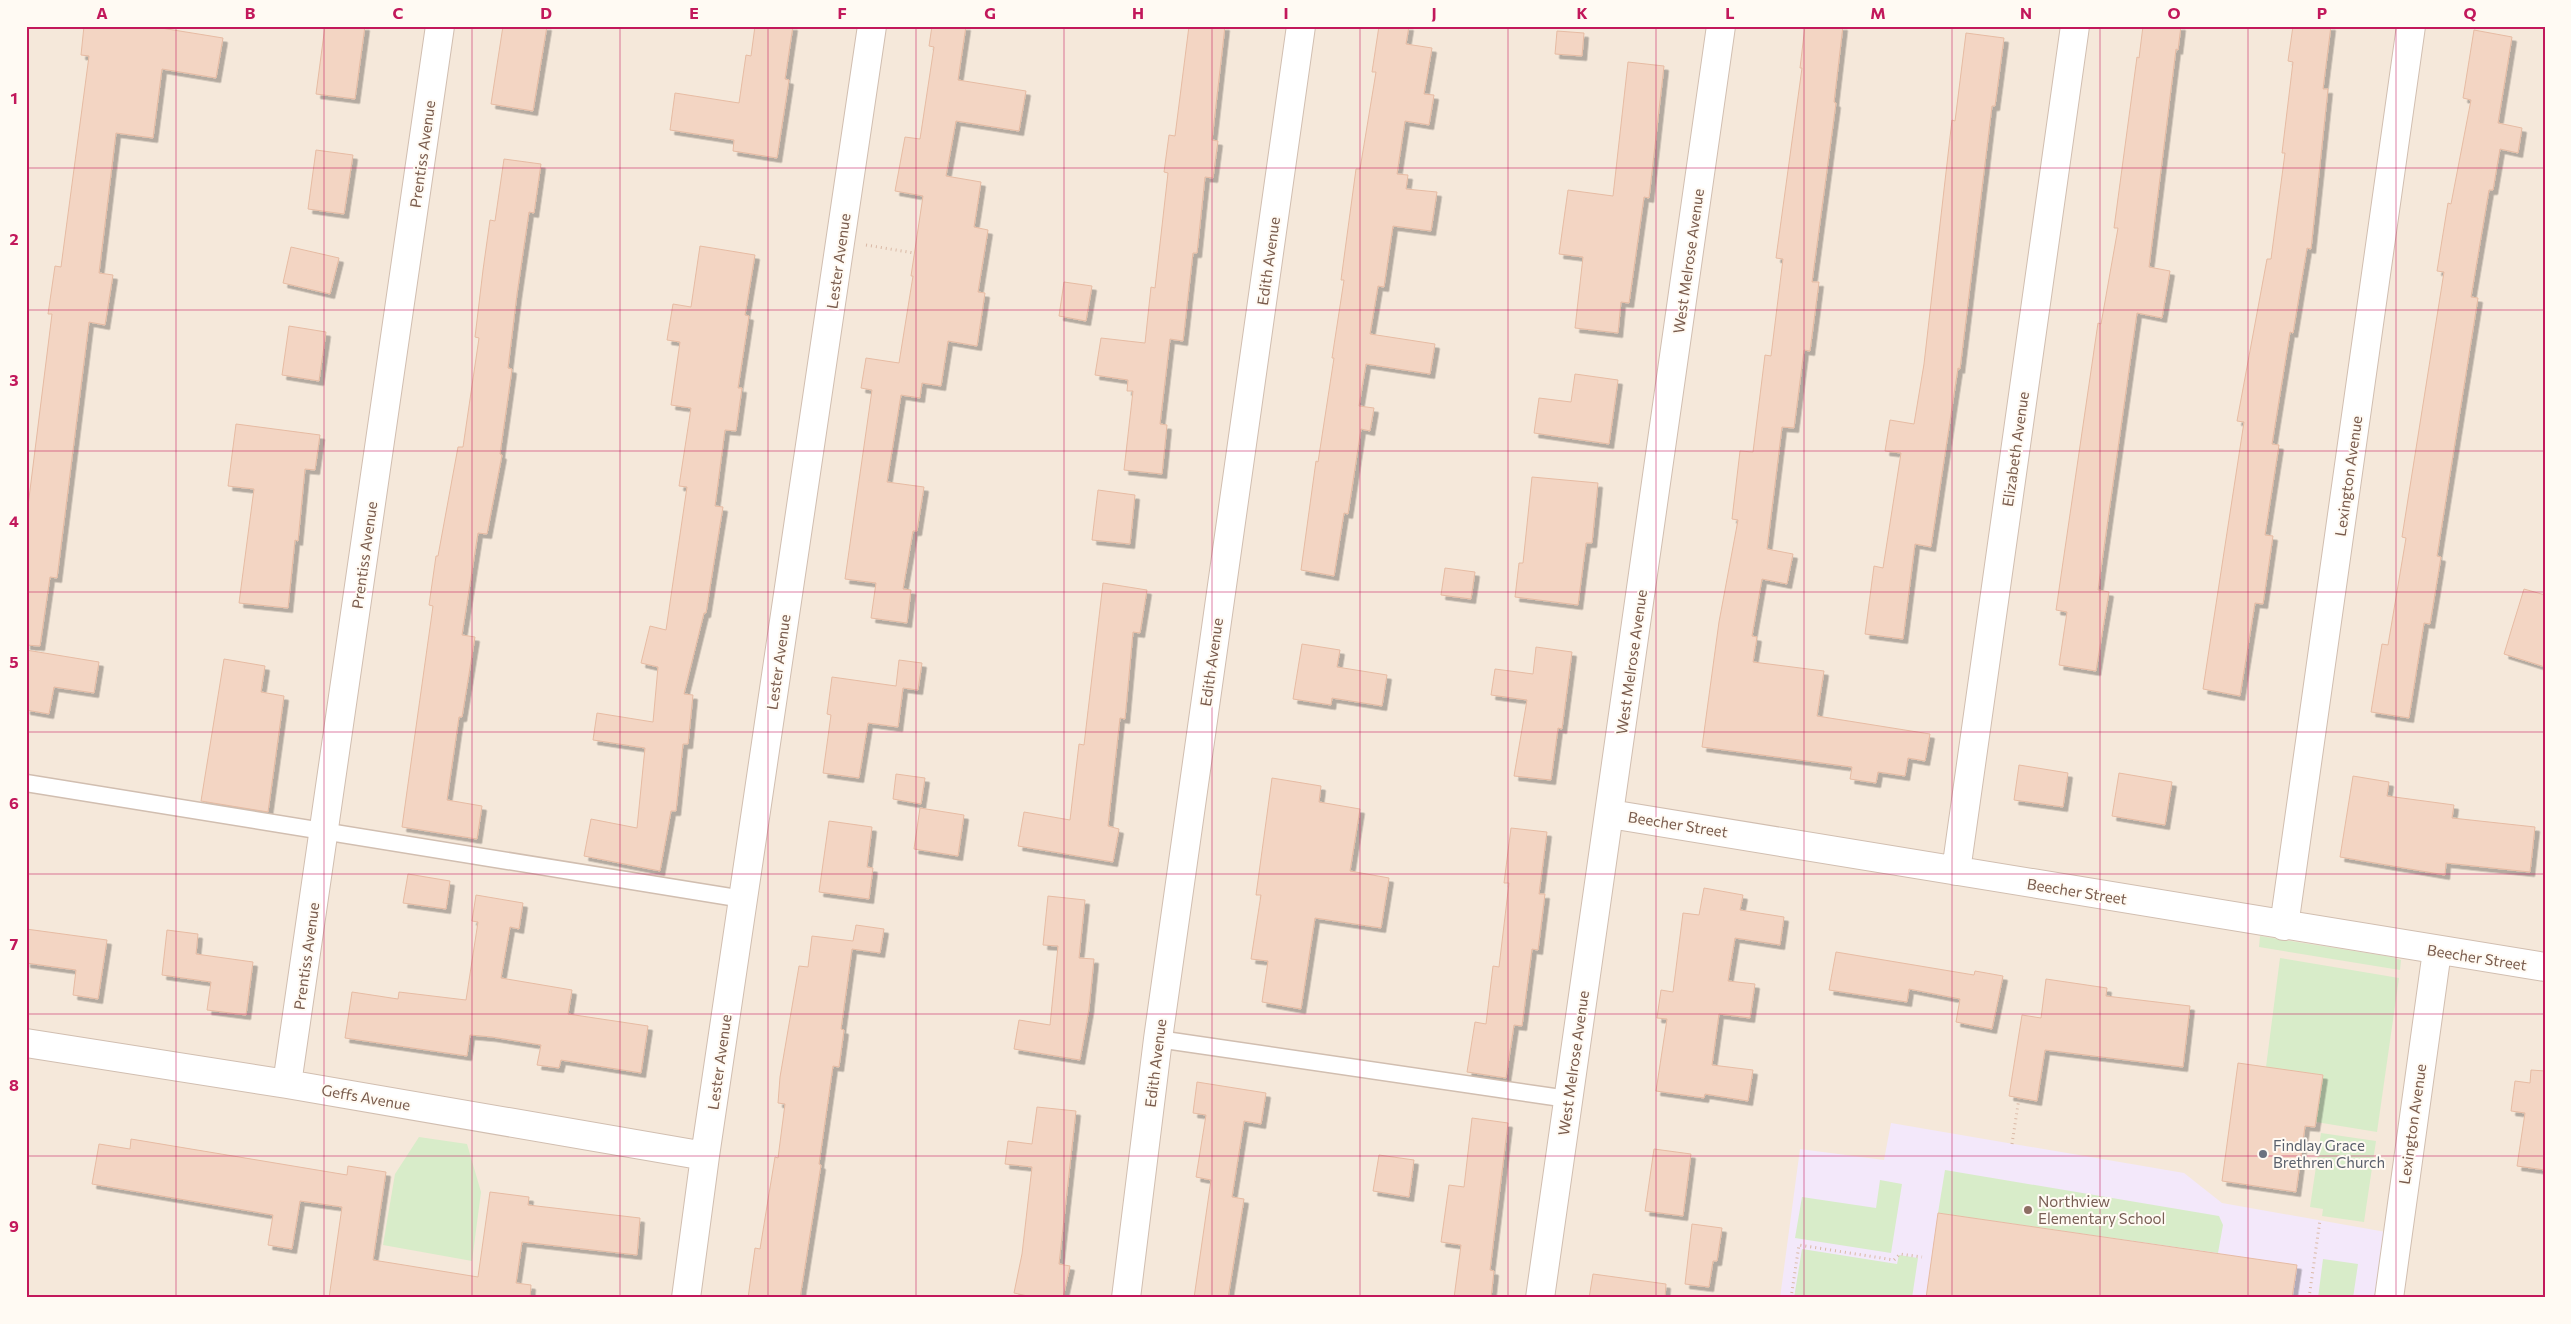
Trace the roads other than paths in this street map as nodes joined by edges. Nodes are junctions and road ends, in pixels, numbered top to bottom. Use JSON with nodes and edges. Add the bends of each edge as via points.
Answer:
{"nodes":[{"id":1,"x":440,"y":26,"type":"edge"},
{"id":2,"x":872,"y":26,"type":"edge"},
{"id":3,"x":1301,"y":26,"type":"edge"},
{"id":4,"x":1722,"y":26,"type":"edge"},
{"id":5,"x":2074,"y":26,"type":"edge"},
{"id":6,"x":2411,"y":26,"type":"edge"},
{"id":7,"x":26,"y":783,"type":"edge"},
{"id":8,"x":1610,"y":814,"type":"junction"},
{"id":9,"x":324,"y":831,"type":"junction"},
{"id":10,"x":1956,"y":871,"type":"junction"},
{"id":11,"x":743,"y":899,"type":"junction"},
{"id":12,"x":2284,"y":926,"type":"junction"},
{"id":13,"x":2437,"y":951,"type":"junction"},
{"id":14,"x":2545,"y":968,"type":"edge"},
{"id":15,"x":1158,"y":1039,"type":"junction"},
{"id":16,"x":26,"y":1043,"type":"edge"},
{"id":17,"x":287,"y":1084,"type":"junction"},
{"id":18,"x":1568,"y":1099,"type":"junction"},
{"id":19,"x":705,"y":1156,"type":"junction"},
{"id":20,"x":686,"y":1298,"type":"edge"},
{"id":21,"x":1126,"y":1298,"type":"edge"},
{"id":22,"x":1540,"y":1298,"type":"edge"},
{"id":23,"x":2389,"y":1298,"type":"edge"}],
"edges":[{"from":1,"to":9,"type":"street","name":"Prentiss Avenue"},
{"from":2,"to":11,"type":"street","name":"Lester Avenue"},
{"from":3,"to":15,"type":"street","name":"Edith Avenue"},
{"from":4,"to":8,"type":"street","name":"West Melrose Avenue"},
{"from":5,"to":10,"type":"street","name":"Elizabeth Avenue"},
{"from":6,"to":12,"type":"street","name":"Lexington Avenue"},
{"from":7,"to":9,"type":"lane"},
{"from":8,"to":10,"type":"street","name":"Beecher Street"},
{"from":8,"to":18,"type":"street","name":"West Melrose Avenue"},
{"from":9,"to":11,"type":"lane"},
{"from":9,"to":17,"type":"street","name":"Prentiss Avenue"},
{"from":10,"to":12,"type":"street","name":"Beecher Street"},
{"from":11,"to":19,"type":"street","name":"Lester Avenue"},
{"from":12,"to":13,"type":"street","name":"Beecher Street"},
{"from":13,"to":14,"type":"street","name":"Beecher Street"},
{"from":13,"to":23,"type":"street","name":"Lexington Avenue"},
{"from":15,"to":18,"type":"lane"},
{"from":15,"to":21,"type":"street","name":"Edith Avenue"},
{"from":16,"to":17,"type":"street","name":"Geffs Avenue"},
{"from":17,"to":19,"type":"street","name":"Geffs Avenue"},
{"from":18,"to":22,"type":"street","name":"West Melrose Avenue"},
{"from":19,"to":20,"type":"street","name":"Lester Avenue"}]}
